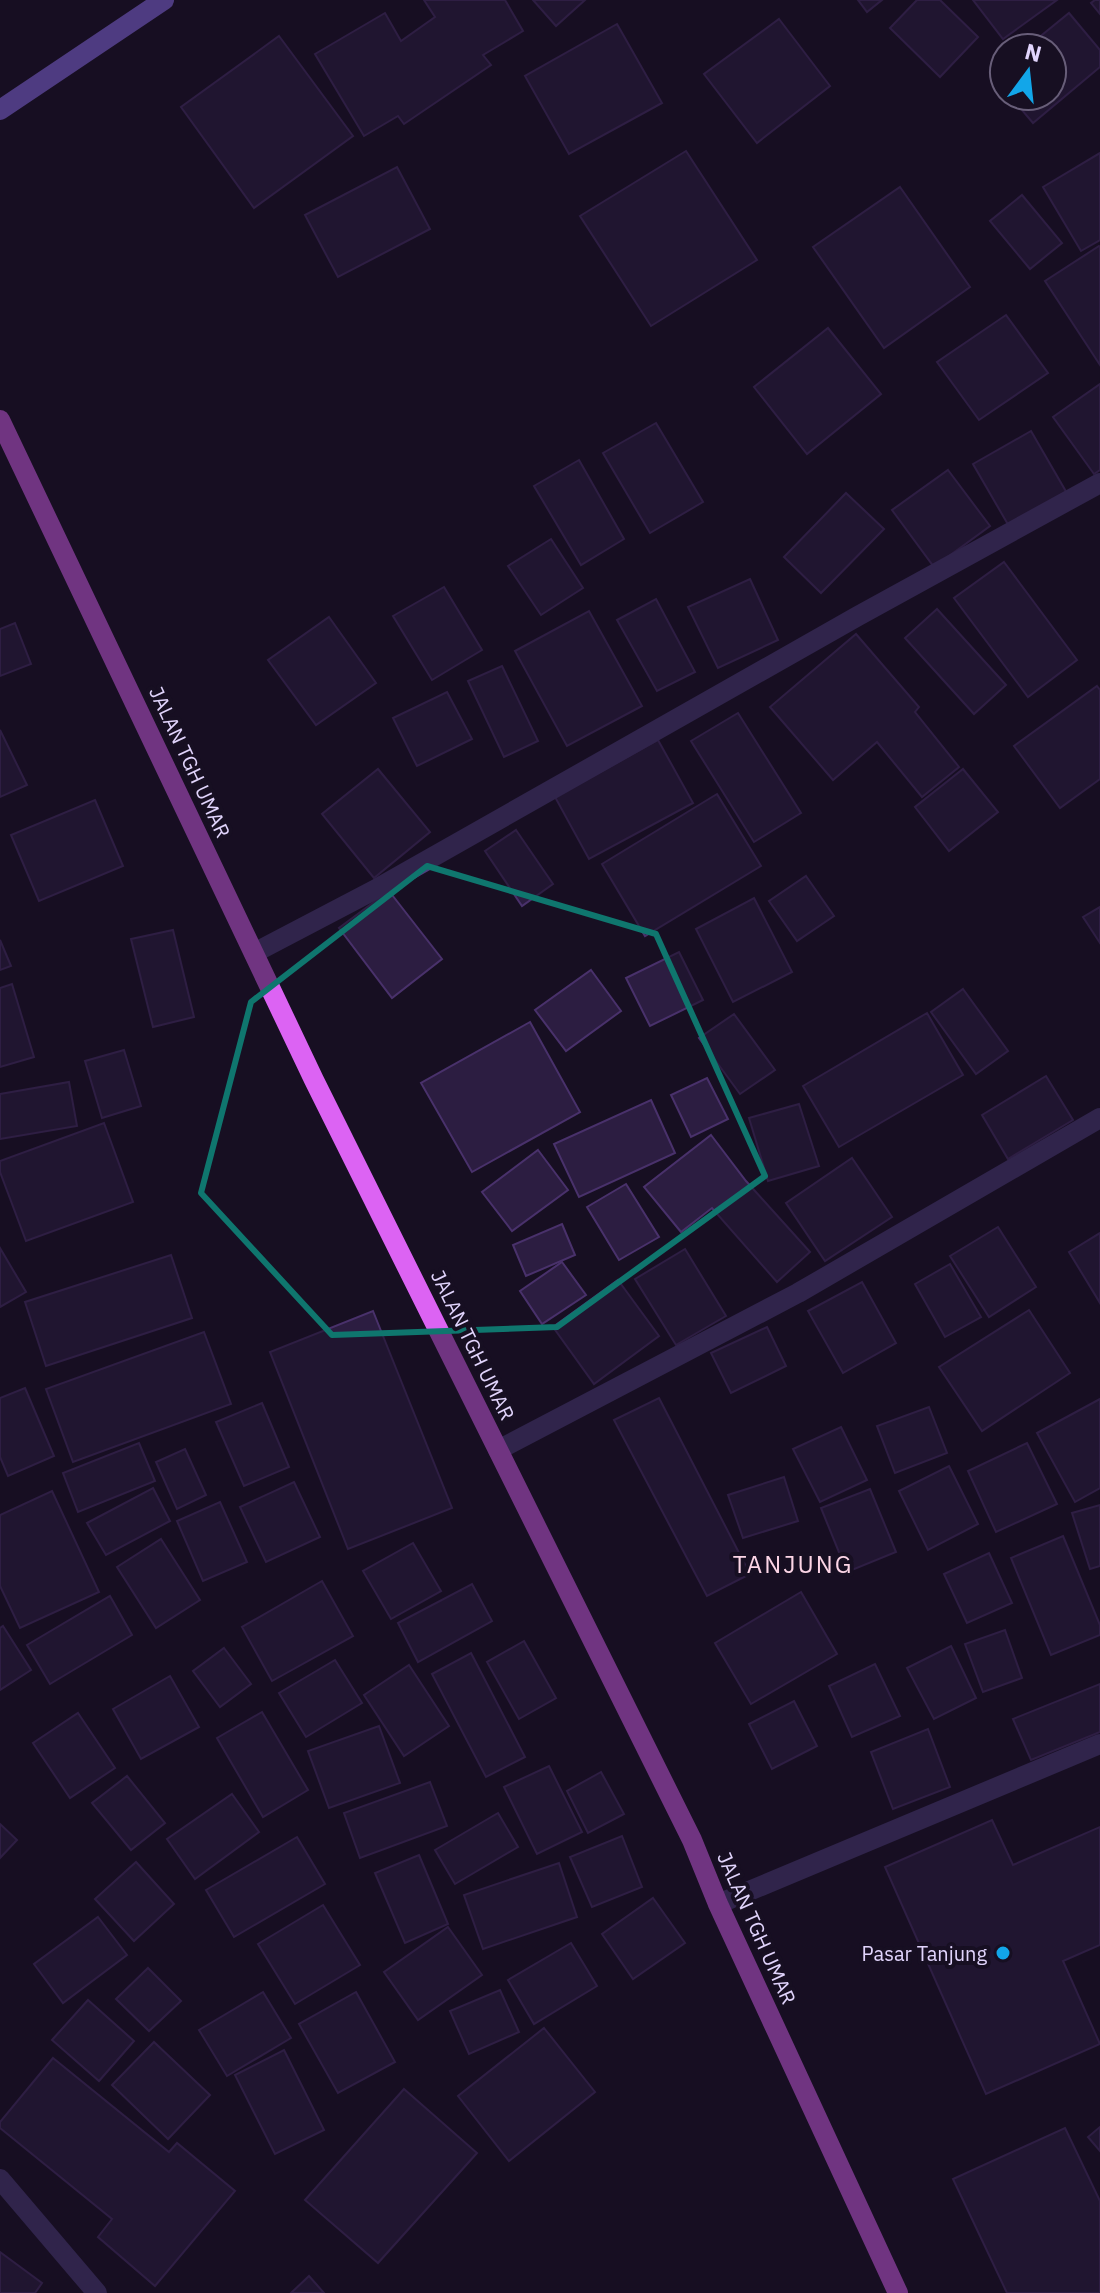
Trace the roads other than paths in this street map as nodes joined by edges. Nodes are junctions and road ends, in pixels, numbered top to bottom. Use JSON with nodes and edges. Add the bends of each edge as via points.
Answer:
{"nodes":[{"id":1,"x":164,"y":0,"type":"edge"},
{"id":2,"x":0,"y":110,"type":"edge"},
{"id":3,"x":0,"y":420,"type":"edge"},
{"id":4,"x":1100,"y":483,"type":"edge"},
{"id":5,"x":254,"y":953,"type":"junction"},
{"id":6,"x":1100,"y":1118,"type":"edge"},
{"id":7,"x":498,"y":1450,"type":"junction"},
{"id":8,"x":1100,"y":1744,"type":"edge"},
{"id":9,"x":718,"y":1904,"type":"junction"},
{"id":10,"x":0,"y":2179,"type":"edge"},
{"id":11,"x":97,"y":2293,"type":"edge"},
{"id":12,"x":898,"y":2293,"type":"edge"}],
"edges":[{"from":1,"to":2,"type":"main road"},
{"from":3,"to":5,"type":"main road","name":"JALAN TGH UMAR"},
{"from":4,"to":5,"type":"street"},
{"from":5,"to":7,"type":"main road","name":"JALAN TGH UMAR"},
{"from":6,"to":7,"type":"street","via":[[798,1293]]},
{"from":7,"to":9,"type":"main road","name":"JALAN TGH UMAR","via":[[692,1840]]},
{"from":8,"to":9,"type":"street"},
{"from":9,"to":12,"type":"main road","name":"JALAN TGH UMAR"},
{"from":10,"to":11,"type":"street"}]}
